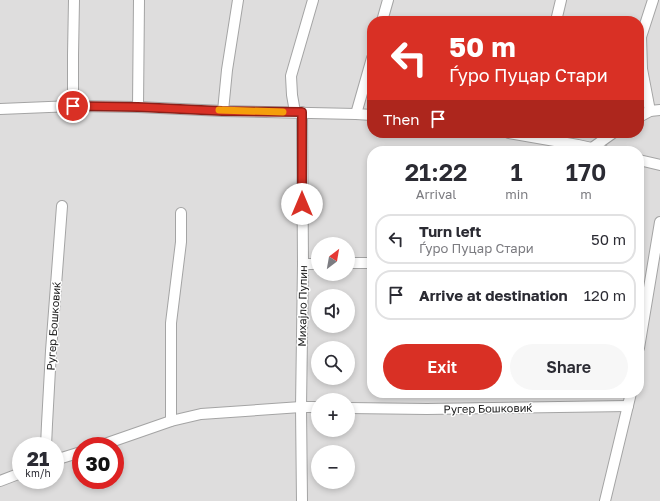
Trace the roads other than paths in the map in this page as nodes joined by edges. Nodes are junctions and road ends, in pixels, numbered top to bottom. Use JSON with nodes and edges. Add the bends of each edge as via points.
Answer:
{"nodes":[{"id":1,"x":74,"y":0,"type":"edge"},
{"id":2,"x":139,"y":0,"type":"edge"},
{"id":3,"x":238,"y":0,"type":"edge"},
{"id":4,"x":313,"y":0,"type":"edge"},
{"id":5,"x":388,"y":0,"type":"edge"},
{"id":6,"x":560,"y":0,"type":"edge"},
{"id":7,"x":653,"y":0,"type":"edge"},
{"id":8,"x":383,"y":16,"type":"edge"},
{"id":9,"x":557,"y":16,"type":"edge"},
{"id":10,"x":644,"y":28,"type":"edge"},
{"id":11,"x":644,"y":75,"type":"edge"},
{"id":12,"x":367,"y":76,"type":"edge"},
{"id":13,"x":73,"y":106,"type":"junction"},
{"id":14,"x":138,"y":107,"type":"junction"},
{"id":15,"x":0,"y":109,"type":"edge"},
{"id":16,"x":655,"y":110,"type":"edge"},
{"id":17,"x":222,"y":111,"type":"junction"},
{"id":18,"x":298,"y":112,"type":"junction"},
{"id":19,"x":356,"y":114,"type":"junction"},
{"id":20,"x":367,"y":115,"type":"edge"},
{"id":21,"x":644,"y":115,"type":"edge"},
{"id":22,"x":544,"y":138,"type":"edge"},
{"id":23,"x":606,"y":138,"type":"edge"},
{"id":24,"x":582,"y":146,"type":"edge"},
{"id":25,"x":595,"y":146,"type":"edge"},
{"id":26,"x":644,"y":161,"type":"edge"},
{"id":27,"x":660,"y":165,"type":"edge"},
{"id":28,"x":62,"y":206,"type":"dead end"},
{"id":29,"x":181,"y":213,"type":"dead end"},
{"id":30,"x":660,"y":222,"type":"edge"},
{"id":31,"x":355,"y":263,"type":"edge"},
{"id":32,"x":367,"y":263,"type":"edge"},
{"id":33,"x":303,"y":264,"type":"junction"},
{"id":34,"x":311,"y":264,"type":"edge"},
{"id":35,"x":644,"y":318,"type":"edge"},
{"id":36,"x":630,"y":398,"type":"edge"},
{"id":37,"x":628,"y":406,"type":"junction"},
{"id":38,"x":301,"y":407,"type":"junction"},
{"id":39,"x":311,"y":407,"type":"edge"},
{"id":40,"x":355,"y":408,"type":"edge"},
{"id":41,"x":171,"y":421,"type":"junction"},
{"id":42,"x":46,"y":437,"type":"edge"},
{"id":43,"x":124,"y":437,"type":"edge"},
{"id":44,"x":12,"y":476,"type":"edge"},
{"id":45,"x":0,"y":481,"type":"edge"},
{"id":46,"x":302,"y":501,"type":"edge"},
{"id":47,"x":605,"y":501,"type":"edge"}],
"edges":[{"from":1,"to":13,"type":"street"},
{"from":2,"to":14,"type":"street"},
{"from":3,"to":17,"type":"street"},
{"from":4,"to":18,"type":"street","name":"Михајло Пупин","via":[[291,76],[292,95]]},
{"from":5,"to":8,"type":"street"},
{"from":6,"to":9,"type":"street"},
{"from":7,"to":10,"type":"street"},
{"from":11,"to":16,"type":"street"},
{"from":12,"to":19,"type":"street"},
{"from":13,"to":14,"type":"street"},
{"from":13,"to":15,"type":"street"},
{"from":14,"to":17,"type":"street"},
{"from":16,"to":21,"type":"street"},
{"from":17,"to":18,"type":"street"},
{"from":18,"to":19,"type":"street"},
{"from":18,"to":33,"type":"street","name":"Михајло Пупин"},
{"from":19,"to":20,"type":"street"},
{"from":22,"to":24,"type":"street"},
{"from":23,"to":25,"type":"street"},
{"from":26,"to":27,"type":"street"},
{"from":28,"to":42,"type":"street","name":"Ругер Бошковиќ"},
{"from":29,"to":41,"type":"street","via":[[181,242],[171,323]]},
{"from":30,"to":35,"type":"street"},
{"from":31,"to":32,"type":"street"},
{"from":33,"to":34,"type":"street"},
{"from":33,"to":38,"type":"street","name":"Михајло Пупин"},
{"from":36,"to":37,"type":"street"},
{"from":37,"to":40,"type":"street","name":"Ругер Бошковиќ"},
{"from":37,"to":47,"type":"street"},
{"from":38,"to":39,"type":"street"},
{"from":38,"to":41,"type":"street","via":[[201,414]]},
{"from":38,"to":46,"type":"street","name":"Михајло Пупин"},
{"from":41,"to":43,"type":"street"},
{"from":44,"to":45,"type":"street"}]}
